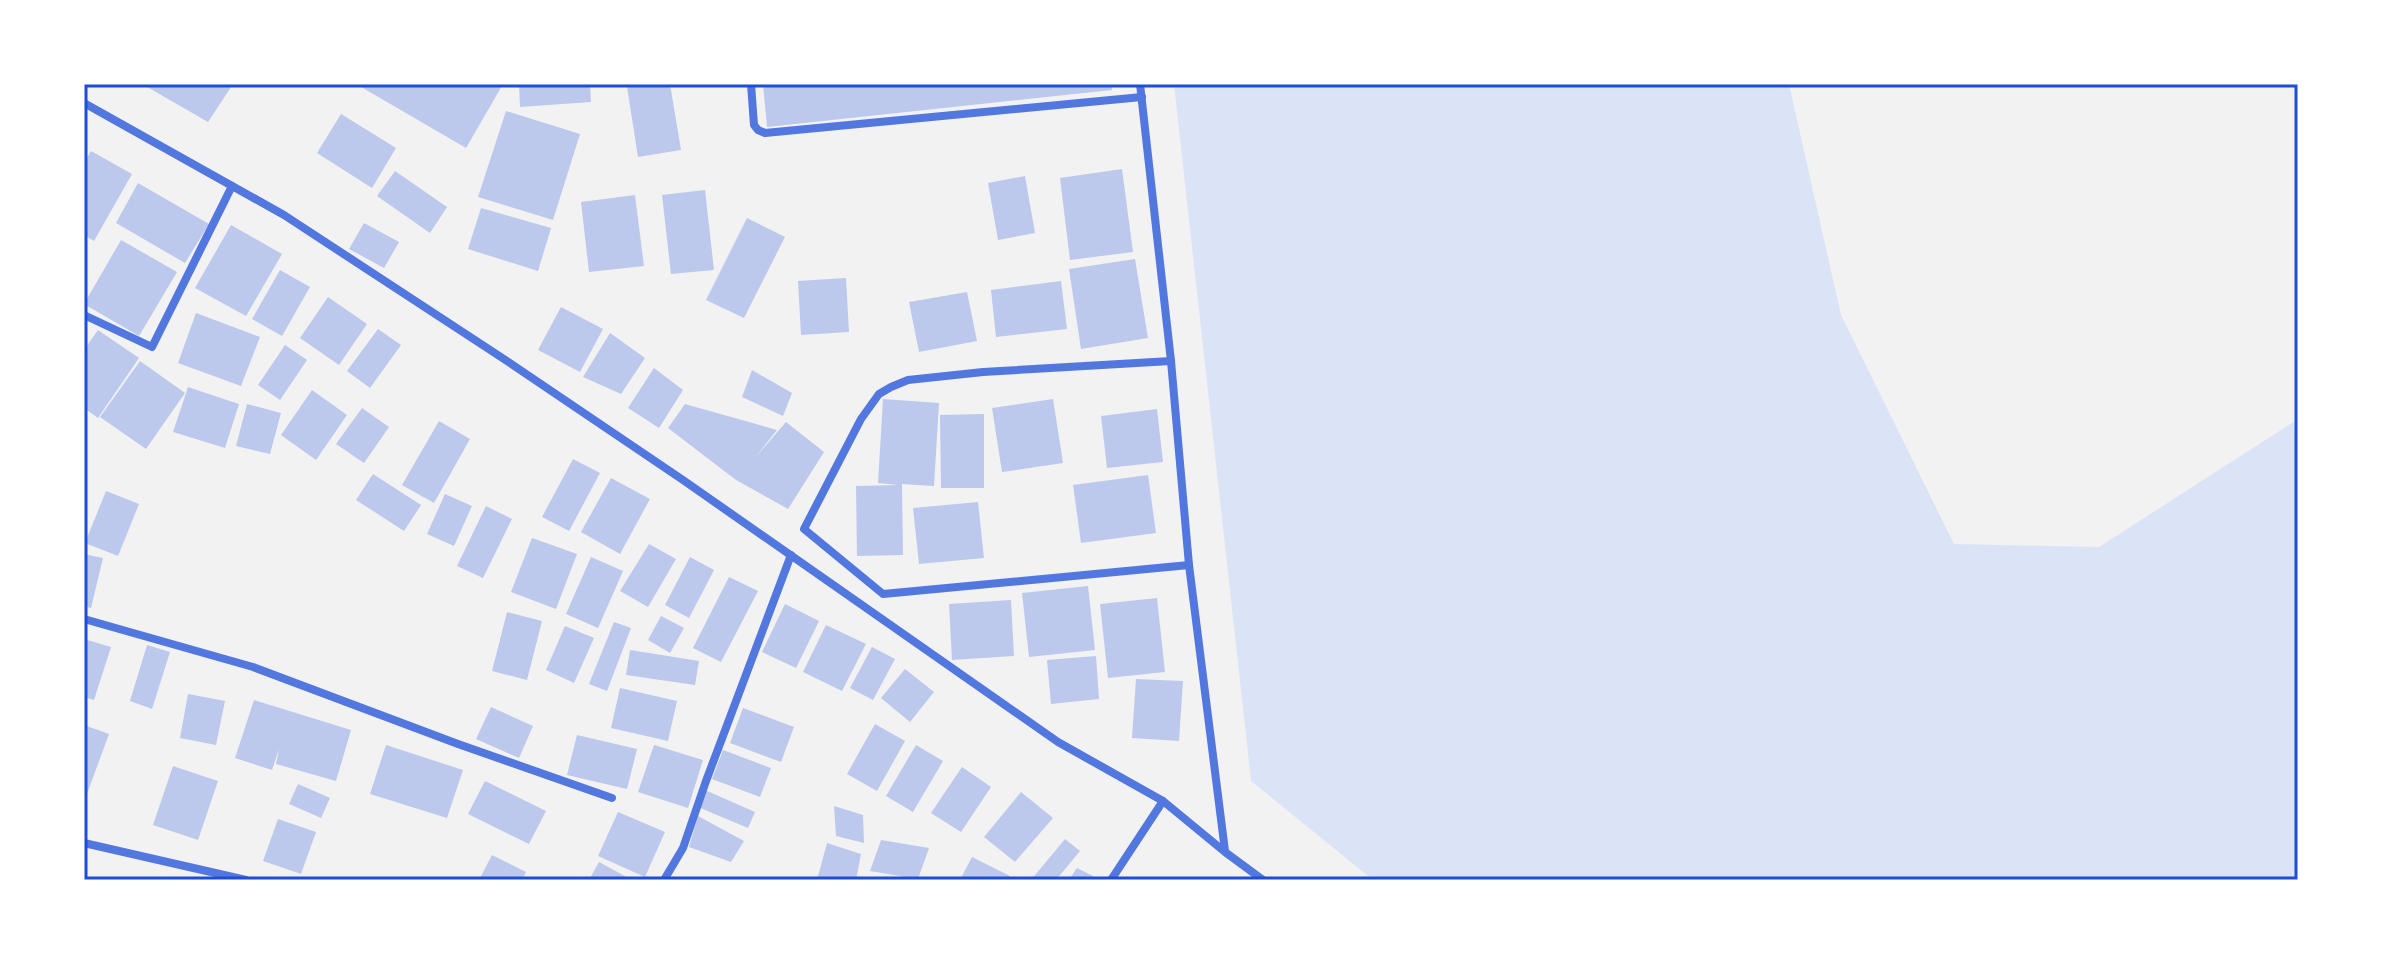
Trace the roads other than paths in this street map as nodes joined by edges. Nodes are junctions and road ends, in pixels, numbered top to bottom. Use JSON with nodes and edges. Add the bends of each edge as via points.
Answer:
{"nodes":[{"id":1,"x":751,"y":84,"type":"edge"},
{"id":2,"x":1140,"y":84,"type":"edge"},
{"id":3,"x":1142,"y":97,"type":"junction"},
{"id":4,"x":84,"y":103,"type":"edge"},
{"id":5,"x":232,"y":186,"type":"junction"},
{"id":6,"x":84,"y":315,"type":"edge"},
{"id":7,"x":1171,"y":361,"type":"junction"},
{"id":8,"x":791,"y":555,"type":"junction"},
{"id":9,"x":1189,"y":565,"type":"junction"},
{"id":10,"x":84,"y":619,"type":"edge"},
{"id":11,"x":612,"y":798,"type":"dead end"},
{"id":12,"x":1163,"y":801,"type":"junction"},
{"id":13,"x":84,"y":843,"type":"edge"},
{"id":14,"x":1225,"y":852,"type":"junction"},
{"id":15,"x":246,"y":880,"type":"edge"},
{"id":16,"x":664,"y":880,"type":"edge"},
{"id":17,"x":1111,"y":880,"type":"edge"},
{"id":18,"x":1263,"y":880,"type":"edge"}],
"edges":[{"from":1,"to":3,"type":"street","via":[[754,125],[765,133]]},
{"from":2,"to":3,"type":"street"},
{"from":3,"to":7,"type":"street"},
{"from":4,"to":5,"type":"street"},
{"from":5,"to":6,"type":"street","via":[[152,347]]},
{"from":5,"to":8,"type":"street","via":[[507,361]]},
{"from":7,"to":9,"type":"street"},
{"from":7,"to":9,"type":"street","via":[[983,372],[908,380],[891,387],[861,419],[804,529],[883,594]]},
{"from":8,"to":12,"type":"street","via":[[1058,742]]},
{"from":8,"to":16,"type":"street","via":[[687,838]]},
{"from":9,"to":14,"type":"street"},
{"from":10,"to":11,"type":"street","via":[[253,667]]},
{"from":12,"to":14,"type":"street"},
{"from":12,"to":17,"type":"street"},
{"from":13,"to":15,"type":"street"},
{"from":14,"to":18,"type":"street"}]}
